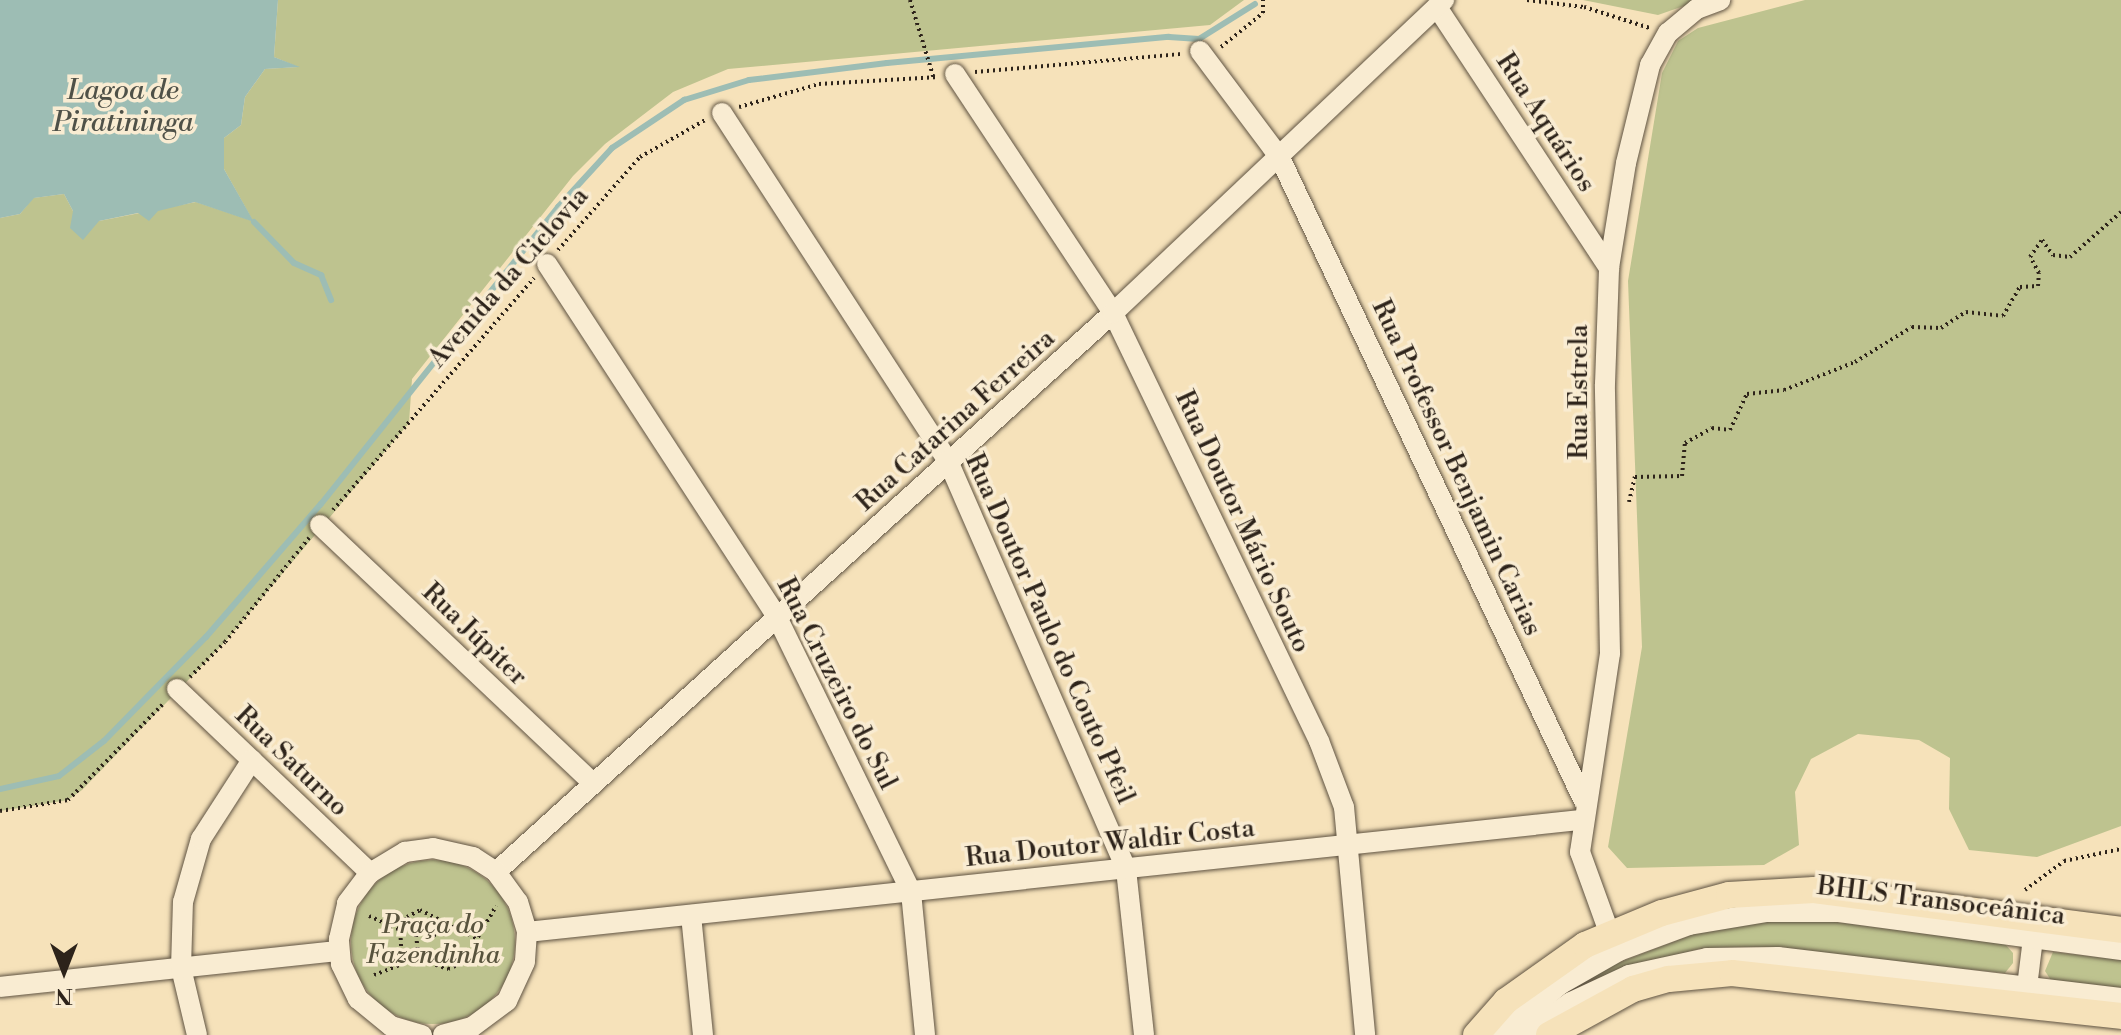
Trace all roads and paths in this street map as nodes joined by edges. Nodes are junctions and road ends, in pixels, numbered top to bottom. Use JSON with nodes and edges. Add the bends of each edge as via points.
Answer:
{"nodes":[{"id":1,"x":910,"y":0,"type":"edge"},
{"id":2,"x":1263,"y":0,"type":"edge"},
{"id":3,"x":1527,"y":0,"type":"edge"},
{"id":4,"x":1720,"y":0,"type":"edge"},
{"id":5,"x":1440,"y":4,"type":"edge"},
{"id":6,"x":1668,"y":33,"type":"junction"},
{"id":7,"x":1200,"y":51,"type":"junction"},
{"id":8,"x":955,"y":74,"type":"junction"},
{"id":9,"x":934,"y":79,"type":"junction"},
{"id":10,"x":722,"y":113,"type":"junction"},
{"id":11,"x":1280,"y":158,"type":"junction"},
{"id":12,"x":2121,"y":212,"type":"edge"},
{"id":13,"x":547,"y":264,"type":"junction"},
{"id":14,"x":1609,"y":268,"type":"junction"},
{"id":15,"x":1113,"y":313,"type":"junction"},
{"id":16,"x":948,"y":461,"type":"junction"},
{"id":17,"x":1627,"y":507,"type":"dead end"},
{"id":18,"x":320,"y":525,"type":"junction"},
{"id":19,"x":778,"y":619,"type":"junction"},
{"id":20,"x":177,"y":689,"type":"junction"},
{"id":21,"x":252,"y":760,"type":"junction"},
{"id":22,"x":593,"y":783,"type":"junction"},
{"id":23,"x":0,"y":811,"type":"edge"},
{"id":24,"x":1583,"y":811,"type":"junction"},
{"id":25,"x":1348,"y":845,"type":"junction"},
{"id":26,"x":2121,"y":849,"type":"edge"},
{"id":27,"x":1126,"y":869,"type":"junction"},
{"id":28,"x":496,"y":872,"type":"junction"},
{"id":29,"x":370,"y":873,"type":"junction"},
{"id":30,"x":511,"y":889,"type":"junction"},
{"id":31,"x":2025,"y":890,"type":"dead end"},
{"id":32,"x":911,"y":892,"type":"junction"},
{"id":33,"x":691,"y":915,"type":"junction"},
{"id":34,"x":369,"y":916,"type":"dead end"},
{"id":35,"x":400,"y":930,"type":"junction"},
{"id":36,"x":2121,"y":930,"type":"edge"},
{"id":37,"x":527,"y":932,"type":"junction"},
{"id":38,"x":1609,"y":932,"type":"junction"},
{"id":39,"x":436,"y":936,"type":"dead end"},
{"id":40,"x":476,"y":938,"type":"junction"},
{"id":41,"x":2033,"y":938,"type":"junction"},
{"id":42,"x":2121,"y":950,"type":"edge"},
{"id":43,"x":339,"y":951,"type":"junction"},
{"id":44,"x":181,"y":968,"type":"junction"},
{"id":45,"x":374,"y":975,"type":"dead end"},
{"id":46,"x":0,"y":987,"type":"edge"},
{"id":47,"x":2027,"y":987,"type":"junction"},
{"id":48,"x":2121,"y":998,"type":"edge"},
{"id":49,"x":2121,"y":1016,"type":"edge"},
{"id":50,"x":372,"y":1026,"type":"edge"},
{"id":51,"x":473,"y":1031,"type":"edge"},
{"id":52,"x":197,"y":1035,"type":"edge"},
{"id":53,"x":422,"y":1035,"type":"edge"},
{"id":54,"x":443,"y":1035,"type":"edge"},
{"id":55,"x":703,"y":1035,"type":"edge"},
{"id":56,"x":925,"y":1035,"type":"edge"},
{"id":57,"x":1144,"y":1035,"type":"edge"},
{"id":58,"x":1365,"y":1035,"type":"edge"},
{"id":59,"x":1476,"y":1035,"type":"edge"},
{"id":60,"x":1500,"y":1035,"type":"edge"},
{"id":61,"x":1524,"y":1035,"type":"edge"},
{"id":62,"x":1549,"y":1035,"type":"edge"}],
"edges":[{"from":1,"to":9,"type":"path"},
{"from":2,"to":7,"type":"path","name":"Avenida da Ciclovia","via":[[1263,13],[1218,50]]},
{"from":3,"to":6,"type":"path","via":[[1584,7]]},
{"from":4,"to":6,"type":"street","name":"Rua Estrela","via":[[1697,9]]},
{"from":5,"to":11,"type":"street","name":"Rua Catarina Ferreira"},
{"from":5,"to":14,"type":"street","name":"Rua Aquários"},
{"from":6,"to":14,"type":"street","name":"Rua Estrela","via":[[1650,65],[1638,107]]},
{"from":7,"to":8,"type":"path","name":"Avenida da Ciclovia"},
{"from":7,"to":11,"type":"street","name":"Rua Professor Benjamin Carias"},
{"from":8,"to":9,"type":"path","name":"Avenida da Ciclovia"},
{"from":8,"to":15,"type":"street","name":"Rua Doutor Mário Souto"},
{"from":9,"to":10,"type":"path","name":"Avenida da Ciclovia","via":[[819,84]]},
{"from":10,"to":13,"type":"path","name":"Avenida da Ciclovia","via":[[688,126],[640,157]]},
{"from":10,"to":16,"type":"street","name":"Rua Doutor Paulo do Couto Pfeil"},
{"from":11,"to":15,"type":"street","name":"Rua Catarina Ferreira"},
{"from":11,"to":24,"type":"street","name":"Rua Professor Benjamin Carias"},
{"from":12,"to":17,"type":"path","via":[[2070,257],[2053,255],[2042,240],[2030,257],[2039,273],[2038,286],[2020,287],[2003,316],[1966,312],[1941,328],[1912,327],[1855,362],[1784,390],[1747,394],[1730,430],[1712,428],[1685,443],[1682,476],[1635,477]]},
{"from":13,"to":18,"type":"path","name":"Avenida da Ciclovia"},
{"from":13,"to":19,"type":"street","name":"Rua Cruzeiro do Sul"},
{"from":14,"to":24,"type":"street","name":"Rua Estrela","via":[[1605,399],[1610,653],[1603,719]]},
{"from":15,"to":16,"type":"street","name":"Rua Catarina Ferreira"},
{"from":15,"to":25,"type":"street","name":"Rua Doutor Mário Souto","via":[[1319,741],[1344,807]]},
{"from":16,"to":19,"type":"street","name":"Rua Catarina Ferreira"},
{"from":16,"to":27,"type":"street","name":"Rua Doutor Paulo do Couto Pfeil"},
{"from":18,"to":20,"type":"path","name":"Avenida da Ciclovia","via":[[225,642]]},
{"from":18,"to":22,"type":"street","name":"Rua Júpiter"},
{"from":19,"to":22,"type":"street","name":"Rua Catarina Ferreira"},
{"from":19,"to":32,"type":"street","name":"Rua Cruzeiro do Sul"},
{"from":20,"to":21,"type":"street","name":"Rua Saturno"},
{"from":20,"to":23,"type":"path","name":"Avenida da Ciclovia","via":[[68,800]]},
{"from":21,"to":29,"type":"street","name":"Rua Saturno"},
{"from":21,"to":44,"type":"street","via":[[217,809],[190,870],[182,913]]},
{"from":22,"to":28,"type":"street","name":"Rua Catarina Ferreira"},
{"from":24,"to":25,"type":"street","name":"Rua Doutor Waldir Costa"},
{"from":24,"to":38,"type":"street","via":[[1582,867]]},
{"from":25,"to":27,"type":"street","name":"Rua Doutor Waldir Costa"},
{"from":25,"to":58,"type":"street","name":"Rua Doutor Mário Souto"},
{"from":26,"to":31,"type":"path","via":[[2064,861]]},
{"from":27,"to":32,"type":"street","name":"Rua Doutor Waldir Costa"},
{"from":27,"to":57,"type":"street","name":"Rua Doutor Paulo do Couto Pfeil"},
{"from":28,"to":29,"type":"street","via":[[473,857],[433,848],[405,852]]},
{"from":28,"to":30,"type":"street"},
{"from":29,"to":43,"type":"street","via":[[347,903]]},
{"from":30,"to":37,"type":"street"},
{"from":30,"to":40,"type":"path"},
{"from":32,"to":33,"type":"street","name":"Rua Doutor Waldir Costa"},
{"from":32,"to":56,"type":"street","name":"Rua Cruzeiro do Sul"},
{"from":33,"to":37,"type":"street","name":"Rua Doutor Waldir Costa"},
{"from":33,"to":55,"type":"street"},
{"from":34,"to":35,"type":"path"},
{"from":35,"to":40,"type":"path","via":[[407,917],[420,910]]},
{"from":35,"to":45,"type":"path","via":[[402,964]]},
{"from":36,"to":38,"type":"main road","via":[[1814,890],[1729,895]]},
{"from":37,"to":51,"type":"street","via":[[525,962],[515,989]]},
{"from":38,"to":59,"type":"main road","via":[[1555,963],[1506,1001]]},
{"from":39,"to":40,"type":"path","via":[[420,929],[419,959],[448,969],[463,963]]},
{"from":41,"to":42,"type":"street","name":"BHLS Transoceânica"},
{"from":41,"to":47,"type":"street"},
{"from":41,"to":60,"type":"street","name":"BHLS Transoceânica","via":[[1839,912],[1767,912],[1689,925],[1619,951],[1573,977]]},
{"from":43,"to":44,"type":"street"},
{"from":43,"to":50,"type":"street"},
{"from":44,"to":46,"type":"street"},
{"from":44,"to":52,"type":"street"},
{"from":47,"to":48,"type":"street"},
{"from":47,"to":61,"type":"street","via":[[1778,957],[1707,958],[1629,975],[1571,1002]]},
{"from":49,"to":62,"type":"main road","via":[[1732,973],[1669,979],[1633,989]]},
{"from":50,"to":53,"type":"street"},
{"from":51,"to":54,"type":"street"}]}
